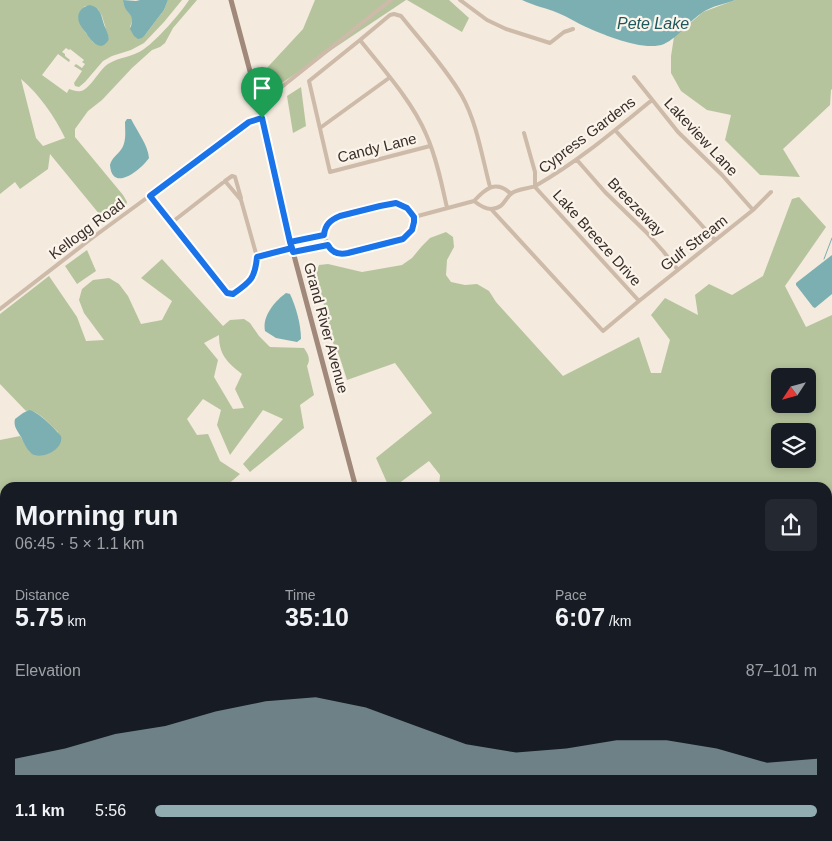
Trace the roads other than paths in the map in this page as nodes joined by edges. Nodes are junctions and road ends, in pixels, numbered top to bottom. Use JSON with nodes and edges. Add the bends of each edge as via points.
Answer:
{"nodes":[{"id":1,"x":231,"y":0,"type":"edge"},
{"id":2,"x":391,"y":0,"type":"edge"},
{"id":3,"x":460,"y":0,"type":"edge"},
{"id":4,"x":573,"y":29,"type":"dead end"},
{"id":5,"x":360,"y":40,"type":"junction"},
{"id":6,"x":389,"y":78,"type":"junction"},
{"id":7,"x":634,"y":78,"type":"dead end"},
{"id":8,"x":652,"y":100,"type":"junction"},
{"id":9,"x":258,"y":105,"type":"junction"},
{"id":10,"x":262,"y":118,"type":"junction"},
{"id":11,"x":320,"y":128,"type":"junction"},
{"id":12,"x":615,"y":130,"type":"junction"},
{"id":13,"x":524,"y":133,"type":"dead end"},
{"id":14,"x":430,"y":146,"type":"junction"},
{"id":15,"x":577,"y":160,"type":"junction"},
{"id":16,"x":225,"y":181,"type":"junction"},
{"id":17,"x":490,"y":187,"type":"junction"},
{"id":18,"x":535,"y":187,"type":"junction"},
{"id":19,"x":771,"y":192,"type":"dead end"},
{"id":20,"x":511,"y":194,"type":"junction"},
{"id":21,"x":150,"y":196,"type":"junction"},
{"id":22,"x":241,"y":200,"type":"junction"},
{"id":23,"x":474,"y":201,"type":"junction"},
{"id":24,"x":447,"y":208,"type":"junction"},
{"id":25,"x":491,"y":209,"type":"junction"},
{"id":26,"x":753,"y":210,"type":"junction"},
{"id":27,"x":414,"y":217,"type":"junction"},
{"id":28,"x":171,"y":223,"type":"junction"},
{"id":29,"x":324,"y":235,"type":"junction"},
{"id":30,"x":715,"y":240,"type":"junction"},
{"id":31,"x":328,"y":245,"type":"junction"},
{"id":32,"x":292,"y":247,"type":"junction"},
{"id":33,"x":257,"y":257,"type":"junction"},
{"id":34,"x":678,"y":270,"type":"junction"},
{"id":35,"x":639,"y":301,"type":"junction"},
{"id":36,"x":0,"y":309,"type":"edge"},
{"id":37,"x":354,"y":482,"type":"edge"}],
"edges":[{"from":1,"to":9,"type":"main road","name":"Grand River Avenue"},
{"from":2,"to":9,"type":"street"},
{"from":3,"to":4,"type":"street","via":[[487,20],[530,38],[550,43]]},
{"from":5,"to":6,"type":"street"},
{"from":5,"to":11,"type":"street","via":[[308,80]]},
{"from":5,"to":17,"type":"street","via":[[390,15],[401,16],[462,96],[472,119]]},
{"from":6,"to":11,"type":"street"},
{"from":6,"to":14,"type":"street","via":[[412,108]]},
{"from":7,"to":8,"type":"street","name":"Lakeview Lane"},
{"from":8,"to":12,"type":"street","name":"Cypress Gardens"},
{"from":8,"to":26,"type":"street","name":"Lakeview Lane"},
{"from":9,"to":10,"type":"main road","name":"Grand River Avenue"},
{"from":10,"to":21,"type":"street","name":"Kellogg Road","via":[[249,122]]},
{"from":10,"to":32,"type":"main road","name":"Grand River Avenue"},
{"from":11,"to":14,"type":"street","name":"Candy Lane","via":[[330,172]]},
{"from":12,"to":15,"type":"street","name":"Cypress Gardens"},
{"from":12,"to":30,"type":"street"},
{"from":13,"to":18,"type":"street","name":"Lake Breeze Drive","via":[[535,172]]},
{"from":14,"to":24,"type":"street"},
{"from":15,"to":18,"type":"street","name":"Cypress Gardens"},
{"from":15,"to":34,"type":"street","name":"Breezeway"},
{"from":16,"to":22,"type":"street"},
{"from":16,"to":22,"type":"street","via":[[232,176],[235,178]]},
{"from":16,"to":28,"type":"street"},
{"from":17,"to":20,"type":"street","via":[[501,186]]},
{"from":17,"to":23,"type":"street"},
{"from":18,"to":20,"type":"street","name":"Cypress Gardens"},
{"from":18,"to":35,"type":"street","name":"Lake Breeze Drive"},
{"from":19,"to":26,"type":"street","name":"Gulf Stream"},
{"from":20,"to":25,"type":"street","name":"Cypress Gardens","via":[[505,203]]},
{"from":21,"to":28,"type":"street"},
{"from":21,"to":36,"type":"street","name":"Kellogg Road"},
{"from":22,"to":33,"type":"street"},
{"from":23,"to":24,"type":"street"},
{"from":23,"to":25,"type":"street"},
{"from":24,"to":27,"type":"street"},
{"from":25,"to":35,"type":"street","name":"Gulf Stream","via":[[603,331]]},
{"from":26,"to":30,"type":"street","name":"Gulf Stream"},
{"from":27,"to":29,"type":"street","via":[[396,203],[380,206],[334,218]]},
{"from":27,"to":31,"type":"street","via":[[412,230],[403,239],[342,254],[335,253]]},
{"from":28,"to":33,"type":"street","via":[[227,293],[233,294],[250,281],[256,270]]},
{"from":29,"to":31,"type":"street"},
{"from":29,"to":32,"type":"street"},
{"from":30,"to":34,"type":"street","name":"Gulf Stream"},
{"from":31,"to":32,"type":"street"},
{"from":32,"to":33,"type":"street"},
{"from":32,"to":37,"type":"main road","name":"Grand River Avenue"},
{"from":34,"to":35,"type":"street","name":"Gulf Stream"}]}
